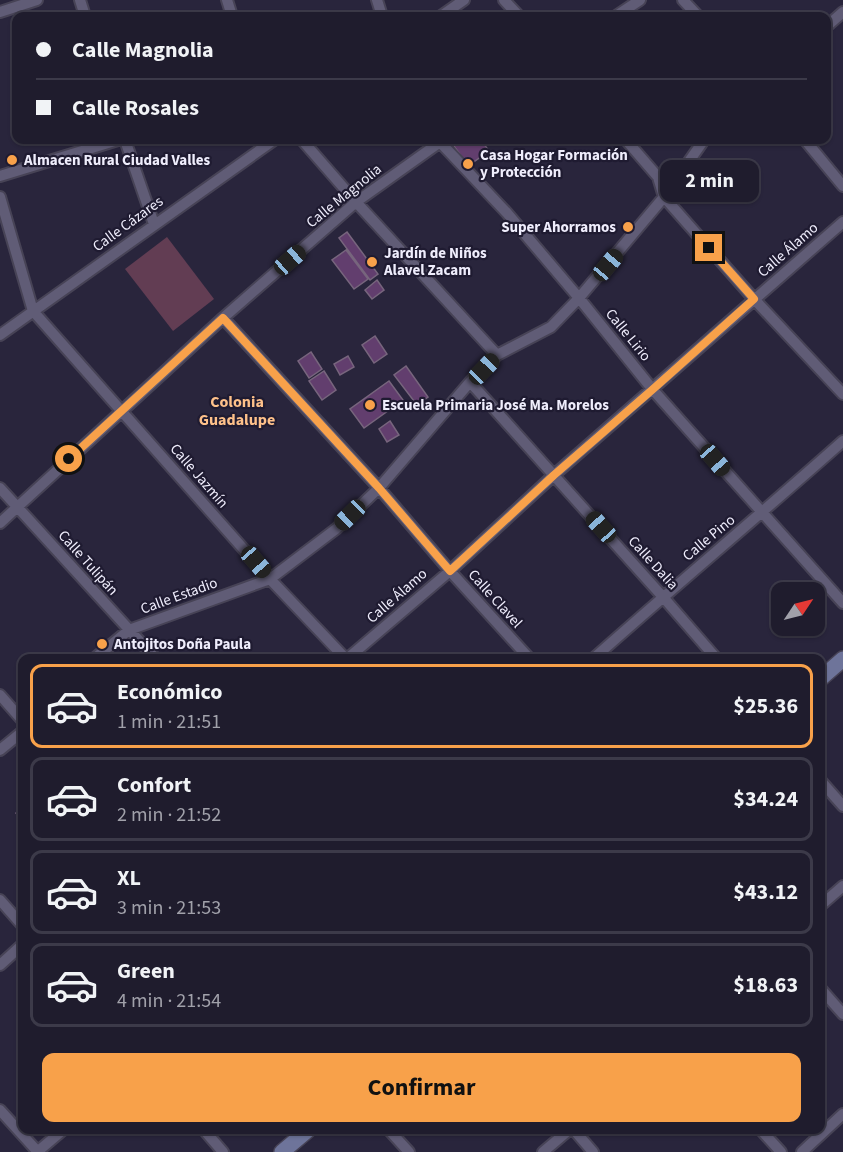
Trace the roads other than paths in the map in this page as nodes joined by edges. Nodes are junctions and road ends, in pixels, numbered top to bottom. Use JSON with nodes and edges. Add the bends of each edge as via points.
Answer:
{"nodes":[{"id":1,"x":37,"y":0,"type":"edge"},
{"id":2,"x":464,"y":0,"type":"edge"},
{"id":3,"x":504,"y":0,"type":"edge"},
{"id":4,"x":640,"y":0,"type":"edge"},
{"id":5,"x":683,"y":0,"type":"edge"},
{"id":6,"x":0,"y":12,"type":"edge"},
{"id":7,"x":447,"y":12,"type":"edge"},
{"id":8,"x":515,"y":12,"type":"edge"},
{"id":9,"x":622,"y":12,"type":"edge"},
{"id":10,"x":694,"y":12,"type":"edge"},
{"id":11,"x":843,"y":12,"type":"edge"},
{"id":12,"x":831,"y":23,"type":"edge"},
{"id":13,"x":105,"y":144,"type":"edge"},
{"id":14,"x":126,"y":144,"type":"edge"},
{"id":15,"x":268,"y":144,"type":"edge"},
{"id":16,"x":305,"y":144,"type":"edge"},
{"id":17,"x":435,"y":144,"type":"edge"},
{"id":18,"x":444,"y":144,"type":"edge"},
{"id":19,"x":629,"y":144,"type":"edge"},
{"id":20,"x":701,"y":144,"type":"edge"},
{"id":21,"x":808,"y":144,"type":"edge"},
{"id":22,"x":0,"y":176,"type":"edge"},
{"id":23,"x":843,"y":186,"type":"edge"},
{"id":24,"x":0,"y":197,"type":"edge"},
{"id":25,"x":664,"y":197,"type":"junction"},
{"id":26,"x":356,"y":202,"type":"junction"},
{"id":27,"x":843,"y":222,"type":"edge"},
{"id":28,"x":154,"y":224,"type":"junction"},
{"id":29,"x":579,"y":298,"type":"junction"},
{"id":30,"x":754,"y":299,"type":"junction"},
{"id":31,"x":33,"y":311,"type":"junction"},
{"id":32,"x":223,"y":318,"type":"junction"},
{"id":33,"x":0,"y":335,"type":"edge"},
{"id":34,"x":497,"y":355,"type":"junction"},
{"id":35,"x":470,"y":382,"type":"junction"},
{"id":36,"x":652,"y":390,"type":"junction"},
{"id":37,"x":843,"y":394,"type":"edge"},
{"id":38,"x":122,"y":410,"type":"junction"},
{"id":39,"x":843,"y":441,"type":"edge"},
{"id":40,"x":554,"y":475,"type":"junction"},
{"id":41,"x":0,"y":488,"type":"edge"},
{"id":42,"x":379,"y":488,"type":"junction"},
{"id":43,"x":17,"y":507,"type":"junction"},
{"id":44,"x":762,"y":513,"type":"junction"},
{"id":45,"x":0,"y":523,"type":"edge"},
{"id":46,"x":450,"y":571,"type":"junction"},
{"id":47,"x":270,"y":579,"type":"junction"},
{"id":48,"x":663,"y":597,"type":"junction"},
{"id":49,"x":843,"y":603,"type":"edge"},
{"id":50,"x":129,"y":630,"type":"junction"},
{"id":51,"x":99,"y":654,"type":"edge"},
{"id":52,"x":150,"y":654,"type":"edge"},
{"id":53,"x":342,"y":654,"type":"edge"},
{"id":54,"x":351,"y":654,"type":"edge"},
{"id":55,"x":525,"y":654,"type":"edge"},
{"id":56,"x":599,"y":654,"type":"edge"},
{"id":57,"x":713,"y":654,"type":"edge"},
{"id":58,"x":843,"y":659,"type":"edge"},
{"id":59,"x":825,"y":675,"type":"edge"},
{"id":60,"x":0,"y":695,"type":"edge"},
{"id":61,"x":18,"y":715,"type":"edge"},
{"id":62,"x":18,"y":735,"type":"edge"},
{"id":63,"x":0,"y":750,"type":"edge"},
{"id":64,"x":825,"y":786,"type":"edge"},
{"id":65,"x":843,"y":806,"type":"edge"},
{"id":66,"x":843,"y":885,"type":"edge"},
{"id":67,"x":0,"y":900,"type":"edge"},
{"id":68,"x":825,"y":901,"type":"edge"},
{"id":69,"x":18,"y":920,"type":"edge"},
{"id":70,"x":18,"y":949,"type":"edge"},
{"id":71,"x":0,"y":965,"type":"edge"},
{"id":72,"x":825,"y":994,"type":"edge"},
{"id":73,"x":843,"y":1014,"type":"edge"},
{"id":74,"x":0,"y":1110,"type":"edge"},
{"id":75,"x":843,"y":1114,"type":"edge"},
{"id":76,"x":18,"y":1130,"type":"edge"},
{"id":77,"x":825,"y":1131,"type":"edge"},
{"id":78,"x":21,"y":1134,"type":"edge"},
{"id":79,"x":58,"y":1134,"type":"edge"},
{"id":80,"x":207,"y":1134,"type":"edge"},
{"id":81,"x":303,"y":1134,"type":"edge"},
{"id":82,"x":393,"y":1134,"type":"edge"},
{"id":83,"x":564,"y":1134,"type":"edge"},
{"id":84,"x":577,"y":1134,"type":"edge"},
{"id":85,"x":765,"y":1134,"type":"edge"},
{"id":86,"x":821,"y":1134,"type":"edge"},
{"id":87,"x":37,"y":1152,"type":"edge"},
{"id":88,"x":223,"y":1152,"type":"edge"},
{"id":89,"x":282,"y":1152,"type":"edge"},
{"id":90,"x":409,"y":1152,"type":"edge"},
{"id":91,"x":543,"y":1152,"type":"edge"},
{"id":92,"x":593,"y":1152,"type":"edge"},
{"id":93,"x":781,"y":1152,"type":"edge"},
{"id":94,"x":802,"y":1152,"type":"edge"}],
"edges":[{"from":1,"to":6,"type":"street"},
{"from":2,"to":7,"type":"street"},
{"from":3,"to":8,"type":"street"},
{"from":4,"to":9,"type":"street"},
{"from":5,"to":10,"type":"street"},
{"from":11,"to":12,"type":"street"},
{"from":13,"to":22,"type":"street"},
{"from":14,"to":28,"type":"street"},
{"from":15,"to":28,"type":"street","name":"Calle Cázares"},
{"from":16,"to":26,"type":"street"},
{"from":17,"to":26,"type":"street","name":"Calle Magnolia"},
{"from":18,"to":29,"type":"street","name":"Calle Lirio"},
{"from":19,"to":25,"type":"street","via":[[658,177]]},
{"from":20,"to":25,"type":"street","name":"Calle Estadio"},
{"from":21,"to":23,"type":"street"},
{"from":24,"to":31,"type":"street"},
{"from":25,"to":29,"type":"street","name":"Calle Estadio"},
{"from":25,"to":30,"type":"street"},
{"from":26,"to":32,"type":"street","name":"Calle Magnolia"},
{"from":26,"to":34,"type":"street"},
{"from":27,"to":30,"type":"street","name":"Calle Álamo"},
{"from":28,"to":31,"type":"street","name":"Calle Cázares"},
{"from":29,"to":34,"type":"street","name":"Calle Estadio","via":[[551,327]]},
{"from":29,"to":36,"type":"street","name":"Calle Lirio"},
{"from":30,"to":36,"type":"street","name":"Calle Álamo"},
{"from":30,"to":37,"type":"street"},
{"from":31,"to":33,"type":"street","name":"Calle Cázares"},
{"from":31,"to":38,"type":"street","name":"Calle Jazmín"},
{"from":32,"to":38,"type":"street","name":"Calle Magnolia"},
{"from":32,"to":42,"type":"street","name":"Calle Clavel"},
{"from":34,"to":35,"type":"street","name":"Calle Estadio"},
{"from":35,"to":40,"type":"street","name":"Calle Dalia"},
{"from":35,"to":42,"type":"street","name":"Calle Estadio"},
{"from":36,"to":40,"type":"street","name":"Calle Álamo"},
{"from":36,"to":44,"type":"street","name":"Calle Lirio"},
{"from":38,"to":43,"type":"street","name":"Calle Magnolia"},
{"from":38,"to":47,"type":"street","name":"Calle Jazmín"},
{"from":39,"to":44,"type":"street","name":"Calle Pino"},
{"from":40,"to":46,"type":"street","name":"Calle Álamo"},
{"from":40,"to":48,"type":"street","name":"Calle Dalia"},
{"from":41,"to":43,"type":"street","name":"Calle Tulipán"},
{"from":42,"to":46,"type":"street","name":"Calle Clavel"},
{"from":42,"to":47,"type":"street","name":"Calle Estadio","via":[[336,529]]},
{"from":43,"to":45,"type":"street","name":"Calle Magnolia"},
{"from":43,"to":50,"type":"street","name":"Calle Tulipán"},
{"from":44,"to":48,"type":"street","name":"Calle Pino"},
{"from":44,"to":49,"type":"street","name":"Calle Lirio"},
{"from":46,"to":54,"type":"street","name":"Calle Álamo"},
{"from":46,"to":55,"type":"street","name":"Calle Clavel"},
{"from":47,"to":50,"type":"street","name":"Calle Estadio"},
{"from":47,"to":53,"type":"street","name":"Calle Jazmín"},
{"from":48,"to":56,"type":"street","name":"Calle Pino"},
{"from":48,"to":57,"type":"street","name":"Calle Dalia"},
{"from":50,"to":51,"type":"street","name":"Calle Estadio"},
{"from":50,"to":52,"type":"street","name":"Calle Tulipán"},
{"from":58,"to":59,"type":"street"},
{"from":60,"to":61,"type":"street"},
{"from":62,"to":63,"type":"street"},
{"from":64,"to":65,"type":"street"},
{"from":66,"to":68,"type":"street"},
{"from":67,"to":69,"type":"street"},
{"from":70,"to":71,"type":"street"},
{"from":72,"to":73,"type":"street"},
{"from":74,"to":76,"type":"street"},
{"from":75,"to":77,"type":"street"},
{"from":78,"to":87,"type":"street"},
{"from":79,"to":87,"type":"street"},
{"from":80,"to":88,"type":"street"},
{"from":81,"to":89,"type":"street"},
{"from":82,"to":90,"type":"street"},
{"from":83,"to":91,"type":"street"},
{"from":84,"to":92,"type":"street"},
{"from":85,"to":93,"type":"street"},
{"from":86,"to":94,"type":"street"}]}
